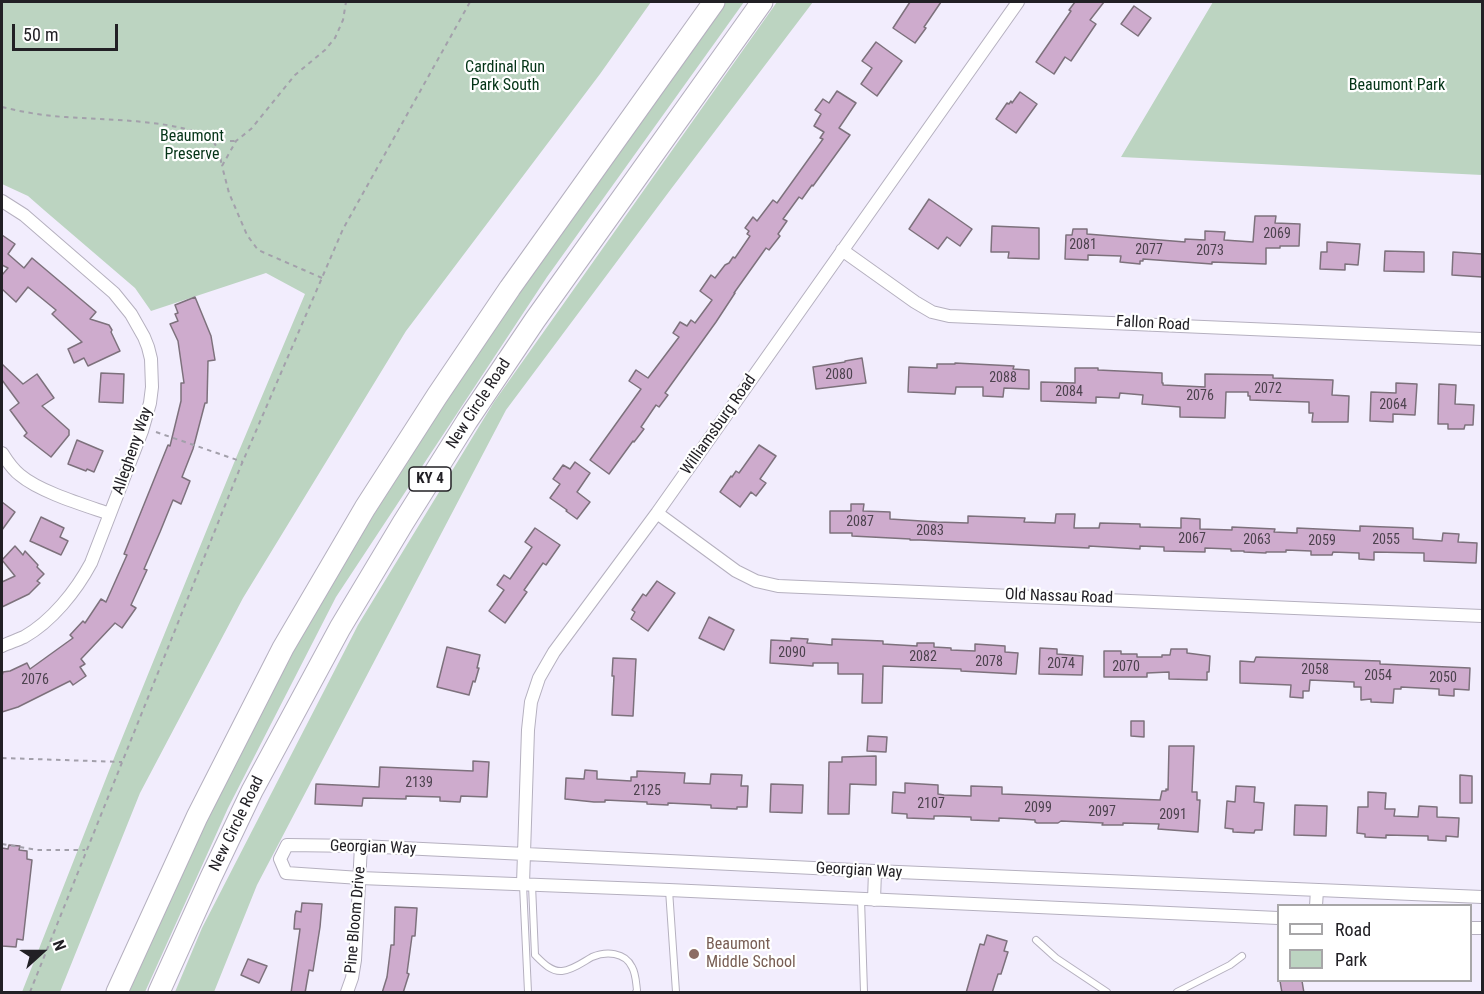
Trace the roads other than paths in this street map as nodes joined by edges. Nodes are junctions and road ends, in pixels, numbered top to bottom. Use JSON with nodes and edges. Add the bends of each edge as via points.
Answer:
{"nodes":[{"id":1,"x":714,"y":2,"type":"edge"},
{"id":2,"x":762,"y":2,"type":"edge"},
{"id":3,"x":1018,"y":2,"type":"edge"},
{"id":4,"x":2,"y":201,"type":"edge"},
{"id":5,"x":842,"y":250,"type":"junction"},
{"id":6,"x":1482,"y":339,"type":"edge"},
{"id":7,"x":2,"y":453,"type":"edge"},
{"id":8,"x":657,"y":513,"type":"junction"},
{"id":9,"x":110,"y":514,"type":"junction"},
{"id":10,"x":1482,"y":616,"type":"edge"},
{"id":11,"x":2,"y":646,"type":"edge"},
{"id":12,"x":361,"y":846,"type":"junction"},
{"id":13,"x":523,"y":855,"type":"junction"},
{"id":14,"x":875,"y":872,"type":"junction"},
{"id":15,"x":360,"y":878,"type":"junction"},
{"id":16,"x":528,"y":884,"type":"junction"},
{"id":17,"x":669,"y":890,"type":"junction"},
{"id":18,"x":1317,"y":890,"type":"junction"},
{"id":19,"x":1482,"y":897,"type":"edge"},
{"id":20,"x":861,"y":899,"type":"junction"},
{"id":21,"x":874,"y":900,"type":"junction"},
{"id":22,"x":1316,"y":904,"type":"edge"},
{"id":23,"x":1277,"y":918,"type":"edge"},
{"id":24,"x":1036,"y":940,"type":"dead end"},
{"id":25,"x":1242,"y":956,"type":"dead end"},
{"id":26,"x":117,"y":993,"type":"edge"},
{"id":27,"x":159,"y":993,"type":"edge"},
{"id":28,"x":346,"y":993,"type":"edge"},
{"id":29,"x":528,"y":993,"type":"edge"},
{"id":30,"x":636,"y":993,"type":"edge"},
{"id":31,"x":676,"y":993,"type":"edge"},
{"id":32,"x":864,"y":993,"type":"edge"},
{"id":33,"x":1107,"y":993,"type":"edge"},
{"id":34,"x":1177,"y":993,"type":"edge"}],
"edges":[{"from":1,"to":26,"type":"highway","number":"KY 4","via":[[510,288],[365,508],[283,648],[196,817]]},
{"from":2,"to":27,"type":"highway","name":"New Circle Road","number":"KY 4","via":[[535,320],[403,523],[274,750]]},
{"from":3,"to":5,"type":"street","name":"Williamsburg Road"},
{"from":4,"to":9,"type":"street","name":"Allegheny Way","via":[[24,215],[114,293],[131,314],[148,347],[150,404]]},
{"from":5,"to":6,"type":"street","name":"Fallon Road","via":[[915,302],[932,312],[949,315]]},
{"from":5,"to":8,"type":"street","name":"Williamsburg Road"},
{"from":7,"to":9,"type":"street","via":[[21,477]]},
{"from":8,"to":10,"type":"street","name":"Old Nassau Road","via":[[736,571],[778,586]]},
{"from":8,"to":13,"type":"street","name":"Williamsburg Road","via":[[539,678],[528,730]]},
{"from":9,"to":11,"type":"street","name":"Allegheny Way","via":[[91,563],[63,603],[31,632]]},
{"from":12,"to":13,"type":"street","name":"Georgian Way"},
{"from":12,"to":15,"type":"street","name":"Pine Bloom Drive"},
{"from":12,"to":15,"type":"street","name":"Georgian Way","via":[[287,845],[280,859],[285,873]]},
{"from":13,"to":14,"type":"street","name":"Georgian Way"},
{"from":13,"to":16,"type":"street","name":"Williamsburg Road"},
{"from":14,"to":18,"type":"street","name":"Georgian Way"},
{"from":14,"to":21,"type":"street"},
{"from":15,"to":16,"type":"street","name":"Georgian Way"},
{"from":15,"to":28,"type":"street","name":"Pine Bloom Drive","via":[[355,960]]},
{"from":16,"to":17,"type":"street","name":"Georgian Way"},
{"from":16,"to":29,"type":"lane"},
{"from":16,"to":30,"type":"lane","via":[[535,955],[547,967],[561,971],[604,953],[618,954],[634,969]]},
{"from":17,"to":20,"type":"street","name":"Georgian Way"},
{"from":17,"to":31,"type":"lane"},
{"from":18,"to":19,"type":"street","name":"Georgian Way"},
{"from":18,"to":22,"type":"street"},
{"from":20,"to":21,"type":"street","name":"Georgian Way"},
{"from":20,"to":32,"type":"lane"},
{"from":21,"to":23,"type":"street","name":"Georgian Way"},
{"from":24,"to":33,"type":"lane"},
{"from":25,"to":34,"type":"lane"}]}
